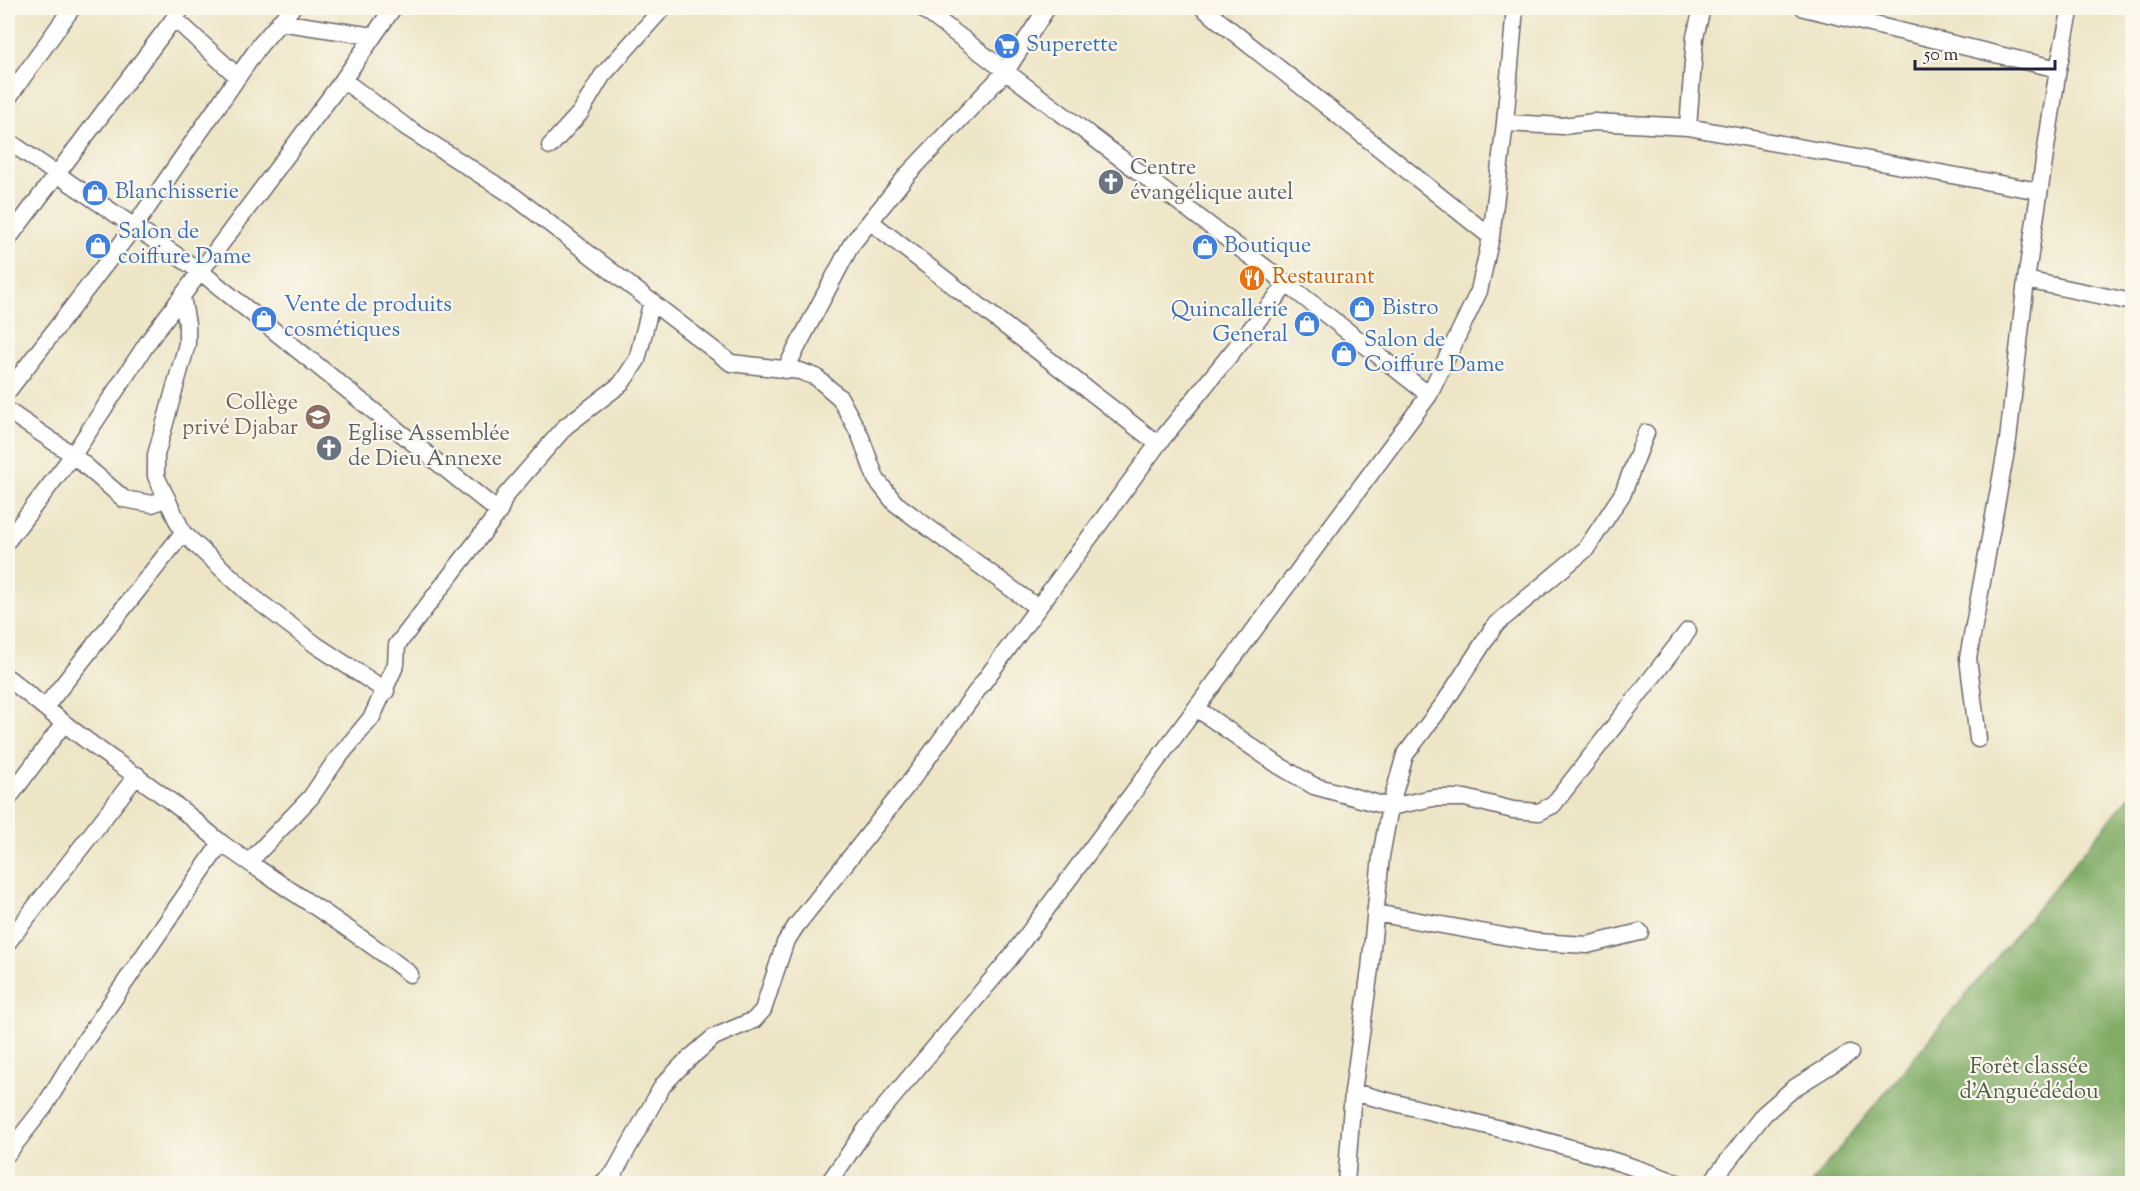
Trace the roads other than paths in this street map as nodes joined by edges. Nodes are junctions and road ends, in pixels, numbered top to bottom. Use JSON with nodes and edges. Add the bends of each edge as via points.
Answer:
{"nodes":[{"id":1,"x":72,"y":8,"type":"edge"},
{"id":2,"x":292,"y":8,"type":"edge"},
{"id":3,"x":393,"y":8,"type":"edge"},
{"id":4,"x":663,"y":8,"type":"edge"},
{"id":5,"x":922,"y":8,"type":"edge"},
{"id":6,"x":1047,"y":8,"type":"edge"},
{"id":7,"x":1203,"y":8,"type":"edge"},
{"id":8,"x":1515,"y":8,"type":"edge"},
{"id":9,"x":1702,"y":8,"type":"edge"},
{"id":10,"x":1804,"y":8,"type":"edge"},
{"id":11,"x":2071,"y":8,"type":"edge"},
{"id":12,"x":178,"y":13,"type":"edge"},
{"id":13,"x":279,"y":22,"type":"junction"},
{"id":14,"x":373,"y":36,"type":"junction"},
{"id":15,"x":2058,"y":69,"type":"junction"},
{"id":16,"x":1006,"y":71,"type":"junction"},
{"id":17,"x":238,"y":77,"type":"junction"},
{"id":18,"x":343,"y":80,"type":"junction"},
{"id":19,"x":8,"y":98,"type":"edge"},
{"id":20,"x":1505,"y":123,"type":"junction"},
{"id":21,"x":1689,"y":127,"type":"junction"},
{"id":22,"x":8,"y":141,"type":"edge"},
{"id":23,"x":550,"y":146,"type":"dead end"},
{"id":24,"x":57,"y":176,"type":"junction"},
{"id":25,"x":2039,"y":191,"type":"junction"},
{"id":26,"x":871,"y":222,"type":"junction"},
{"id":27,"x":134,"y":226,"type":"junction"},
{"id":28,"x":1491,"y":237,"type":"junction"},
{"id":29,"x":8,"y":239,"type":"edge"},
{"id":30,"x":201,"y":272,"type":"junction"},
{"id":31,"x":2026,"y":280,"type":"junction"},
{"id":32,"x":1287,"y":284,"type":"junction"},
{"id":33,"x":182,"y":297,"type":"junction"},
{"id":34,"x":652,"y":301,"type":"junction"},
{"id":35,"x":2133,"y":302,"type":"edge"},
{"id":36,"x":785,"y":370,"type":"junction"},
{"id":37,"x":8,"y":391,"type":"edge"},
{"id":38,"x":1429,"y":395,"type":"junction"},
{"id":39,"x":8,"y":411,"type":"edge"},
{"id":40,"x":1646,"y":433,"type":"dead end"},
{"id":41,"x":1158,"y":444,"type":"junction"},
{"id":42,"x":73,"y":455,"type":"junction"},
{"id":43,"x":167,"y":498,"type":"junction"},
{"id":44,"x":499,"y":512,"type":"junction"},
{"id":45,"x":183,"y":533,"type":"junction"},
{"id":46,"x":8,"y":540,"type":"edge"},
{"id":47,"x":1038,"y":608,"type":"junction"},
{"id":48,"x":1688,"y":631,"type":"dead end"},
{"id":49,"x":8,"y":678,"type":"edge"},
{"id":50,"x":387,"y":691,"type":"junction"},
{"id":51,"x":46,"y":706,"type":"junction"},
{"id":52,"x":1196,"y":708,"type":"junction"},
{"id":53,"x":64,"y":723,"type":"junction"},
{"id":54,"x":1978,"y":739,"type":"dead end"},
{"id":55,"x":136,"y":775,"type":"junction"},
{"id":56,"x":8,"y":799,"type":"edge"},
{"id":57,"x":1390,"y":807,"type":"junction"},
{"id":58,"x":221,"y":843,"type":"junction"},
{"id":59,"x":249,"y":862,"type":"junction"},
{"id":60,"x":1375,"y":913,"type":"junction"},
{"id":61,"x":1640,"y":932,"type":"dead end"},
{"id":62,"x":8,"y":942,"type":"edge"},
{"id":63,"x":410,"y":974,"type":"dead end"},
{"id":64,"x":1850,"y":1053,"type":"dead end"},
{"id":65,"x":1353,"y":1092,"type":"junction"},
{"id":66,"x":8,"y":1153,"type":"edge"},
{"id":67,"x":601,"y":1184,"type":"edge"},
{"id":68,"x":828,"y":1184,"type":"edge"},
{"id":69,"x":1346,"y":1184,"type":"edge"},
{"id":70,"x":1680,"y":1184,"type":"edge"},
{"id":71,"x":1710,"y":1184,"type":"edge"}],
"edges":[{"from":1,"to":19,"type":"street"},
{"from":2,"to":13,"type":"street"},
{"from":3,"to":14,"type":"street"},
{"from":4,"to":23,"type":"street","via":[[602,76],[580,113]]},
{"from":5,"to":16,"type":"street"},
{"from":6,"to":16,"type":"street"},
{"from":7,"to":28,"type":"street"},
{"from":8,"to":20,"type":"street"},
{"from":9,"to":21,"type":"street","via":[[1695,37]]},
{"from":10,"to":15,"type":"street"},
{"from":11,"to":15,"type":"street"},
{"from":12,"to":17,"type":"street"},
{"from":12,"to":24,"type":"street"},
{"from":13,"to":14,"type":"street"},
{"from":13,"to":17,"type":"street"},
{"from":14,"to":18,"type":"street"},
{"from":15,"to":25,"type":"street"},
{"from":16,"to":26,"type":"street","via":[[908,174]]},
{"from":16,"to":32,"type":"street"},
{"from":17,"to":27,"type":"street"},
{"from":18,"to":30,"type":"street"},
{"from":18,"to":34,"type":"street","via":[[406,127],[515,197]]},
{"from":20,"to":21,"type":"street"},
{"from":20,"to":28,"type":"street"},
{"from":21,"to":25,"type":"street"},
{"from":22,"to":24,"type":"street"},
{"from":24,"to":27,"type":"street"},
{"from":24,"to":29,"type":"street"},
{"from":25,"to":31,"type":"street"},
{"from":26,"to":36,"type":"street","via":[[828,285]]},
{"from":26,"to":41,"type":"street"},
{"from":27,"to":30,"type":"street"},
{"from":27,"to":37,"type":"street"},
{"from":28,"to":38,"type":"street","via":[[1479,291]]},
{"from":30,"to":33,"type":"street"},
{"from":30,"to":44,"type":"street"},
{"from":31,"to":35,"type":"street"},
{"from":31,"to":54,"type":"street","via":[[2008,440],[1968,658]]},
{"from":32,"to":38,"type":"street"},
{"from":32,"to":41,"type":"street"},
{"from":33,"to":42,"type":"street"},
{"from":33,"to":43,"type":"street","via":[[187,344],[156,455],[156,476]]},
{"from":34,"to":36,"type":"street","via":[[731,363]]},
{"from":34,"to":44,"type":"street","via":[[637,360],[621,384],[566,426],[505,496]]},
{"from":36,"to":47,"type":"street","via":[[816,377],[840,398],[860,435],[876,479],[895,503]]},
{"from":38,"to":52,"type":"street"},
{"from":39,"to":42,"type":"street"},
{"from":40,"to":57,"type":"street","via":[[1623,493],[1587,549],[1495,625],[1405,755]]},
{"from":41,"to":47,"type":"street"},
{"from":42,"to":43,"type":"street","via":[[124,499],[152,504]]},
{"from":42,"to":46,"type":"street"},
{"from":43,"to":45,"type":"street"},
{"from":44,"to":50,"type":"street","via":[[397,645],[396,664]]},
{"from":45,"to":50,"type":"street","via":[[263,604],[316,645]]},
{"from":45,"to":51,"type":"street"},
{"from":47,"to":67,"type":"street","via":[[913,778],[796,926],[785,943],[763,1010],[754,1020],[714,1037],[670,1078],[614,1173]]},
{"from":48,"to":57,"type":"street","via":[[1553,805],[1539,812],[1465,798],[1433,798]]},
{"from":49,"to":51,"type":"street"},
{"from":50,"to":59,"type":"street","via":[[311,797]]},
{"from":51,"to":53,"type":"street"},
{"from":52,"to":57,"type":"street","via":[[1314,786]]},
{"from":52,"to":68,"type":"street","via":[[1010,958],[866,1128]]},
{"from":53,"to":55,"type":"street"},
{"from":53,"to":56,"type":"street"},
{"from":55,"to":58,"type":"street"},
{"from":55,"to":62,"type":"street"},
{"from":57,"to":60,"type":"street"},
{"from":58,"to":59,"type":"street"},
{"from":58,"to":66,"type":"street","via":[[44,1107]]},
{"from":59,"to":63,"type":"street","via":[[370,942]]},
{"from":60,"to":61,"type":"street","via":[[1537,942],[1587,945]]},
{"from":60,"to":65,"type":"street"},
{"from":64,"to":71,"type":"street","via":[[1794,1088],[1764,1114]]},
{"from":65,"to":69,"type":"street"},
{"from":65,"to":70,"type":"street","via":[[1564,1146]]}]}
